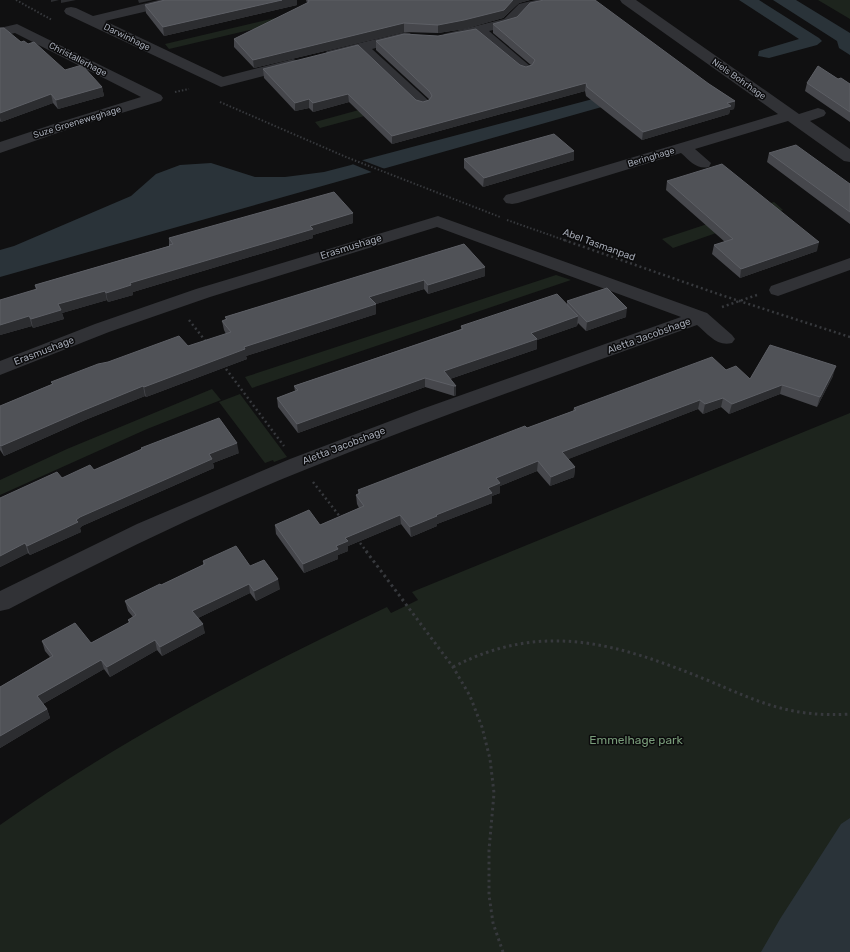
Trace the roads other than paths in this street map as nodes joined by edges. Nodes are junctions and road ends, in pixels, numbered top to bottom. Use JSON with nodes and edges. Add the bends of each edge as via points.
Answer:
{"nodes":[{"id":1,"x":177,"y":0,"type":"edge"},
{"id":2,"x":553,"y":0,"type":"edge"},
{"id":3,"x":627,"y":0,"type":"edge"},
{"id":4,"x":71,"y":11,"type":"dead end"},
{"id":5,"x":93,"y":20,"type":"junction"},
{"id":6,"x":478,"y":30,"type":"junction"},
{"id":7,"x":0,"y":32,"type":"edge"},
{"id":8,"x":418,"y":36,"type":"edge"},
{"id":9,"x":436,"y":39,"type":"edge"},
{"id":10,"x":362,"y":47,"type":"junction"},
{"id":11,"x":525,"y":69,"type":"edge"},
{"id":12,"x":155,"y":98,"type":"joint"},
{"id":13,"x":423,"y":104,"type":"edge"},
{"id":14,"x":818,"y":114,"type":"dead end"},
{"id":15,"x":793,"y":117,"type":"junction"},
{"id":16,"x":683,"y":147,"type":"junction"},
{"id":17,"x":0,"y":148,"type":"edge"},
{"id":18,"x":846,"y":150,"type":"edge"},
{"id":19,"x":703,"y":163,"type":"dead end"},
{"id":20,"x":512,"y":199,"type":"dead end"},
{"id":21,"x":850,"y":264,"type":"edge"},
{"id":22,"x":778,"y":290,"type":"dead end"},
{"id":23,"x":708,"y":313,"type":"junction"},
{"id":24,"x":725,"y":340,"type":"dead end"},
{"id":25,"x":0,"y":368,"type":"edge"},
{"id":26,"x":0,"y":602,"type":"edge"}],
"edges":[{"from":1,"to":5,"type":"street","name":"Darwinhage"},
{"from":2,"to":6,"type":"street","via":[[524,7],[509,22]]},
{"from":3,"to":15,"type":"street","name":"Niels Bohrhage"},
{"from":4,"to":5,"type":"street"},
{"from":5,"to":10,"type":"street","name":"Darwinhage","via":[[221,82]]},
{"from":6,"to":9,"type":"street"},
{"from":6,"to":11,"type":"street"},
{"from":7,"to":12,"type":"street","name":"Christallerhage","via":[[17,28]]},
{"from":8,"to":10,"type":"street"},
{"from":10,"to":13,"type":"street"},
{"from":12,"to":17,"type":"street","name":"Suze Groeneweghage"},
{"from":14,"to":15,"type":"street","name":"Beringhage"},
{"from":15,"to":16,"type":"street","name":"Beringhage"},
{"from":15,"to":18,"type":"street","name":"Niels Bohrhage"},
{"from":16,"to":19,"type":"street"},
{"from":16,"to":20,"type":"street","name":"Beringhage"},
{"from":21,"to":22,"type":"street"},
{"from":23,"to":24,"type":"street"},
{"from":23,"to":25,"type":"street","name":"Erasmushage","via":[[438,221],[196,295]]},
{"from":23,"to":26,"type":"street","name":"Aletta Jacobshage","via":[[298,464],[138,533]]}]}
